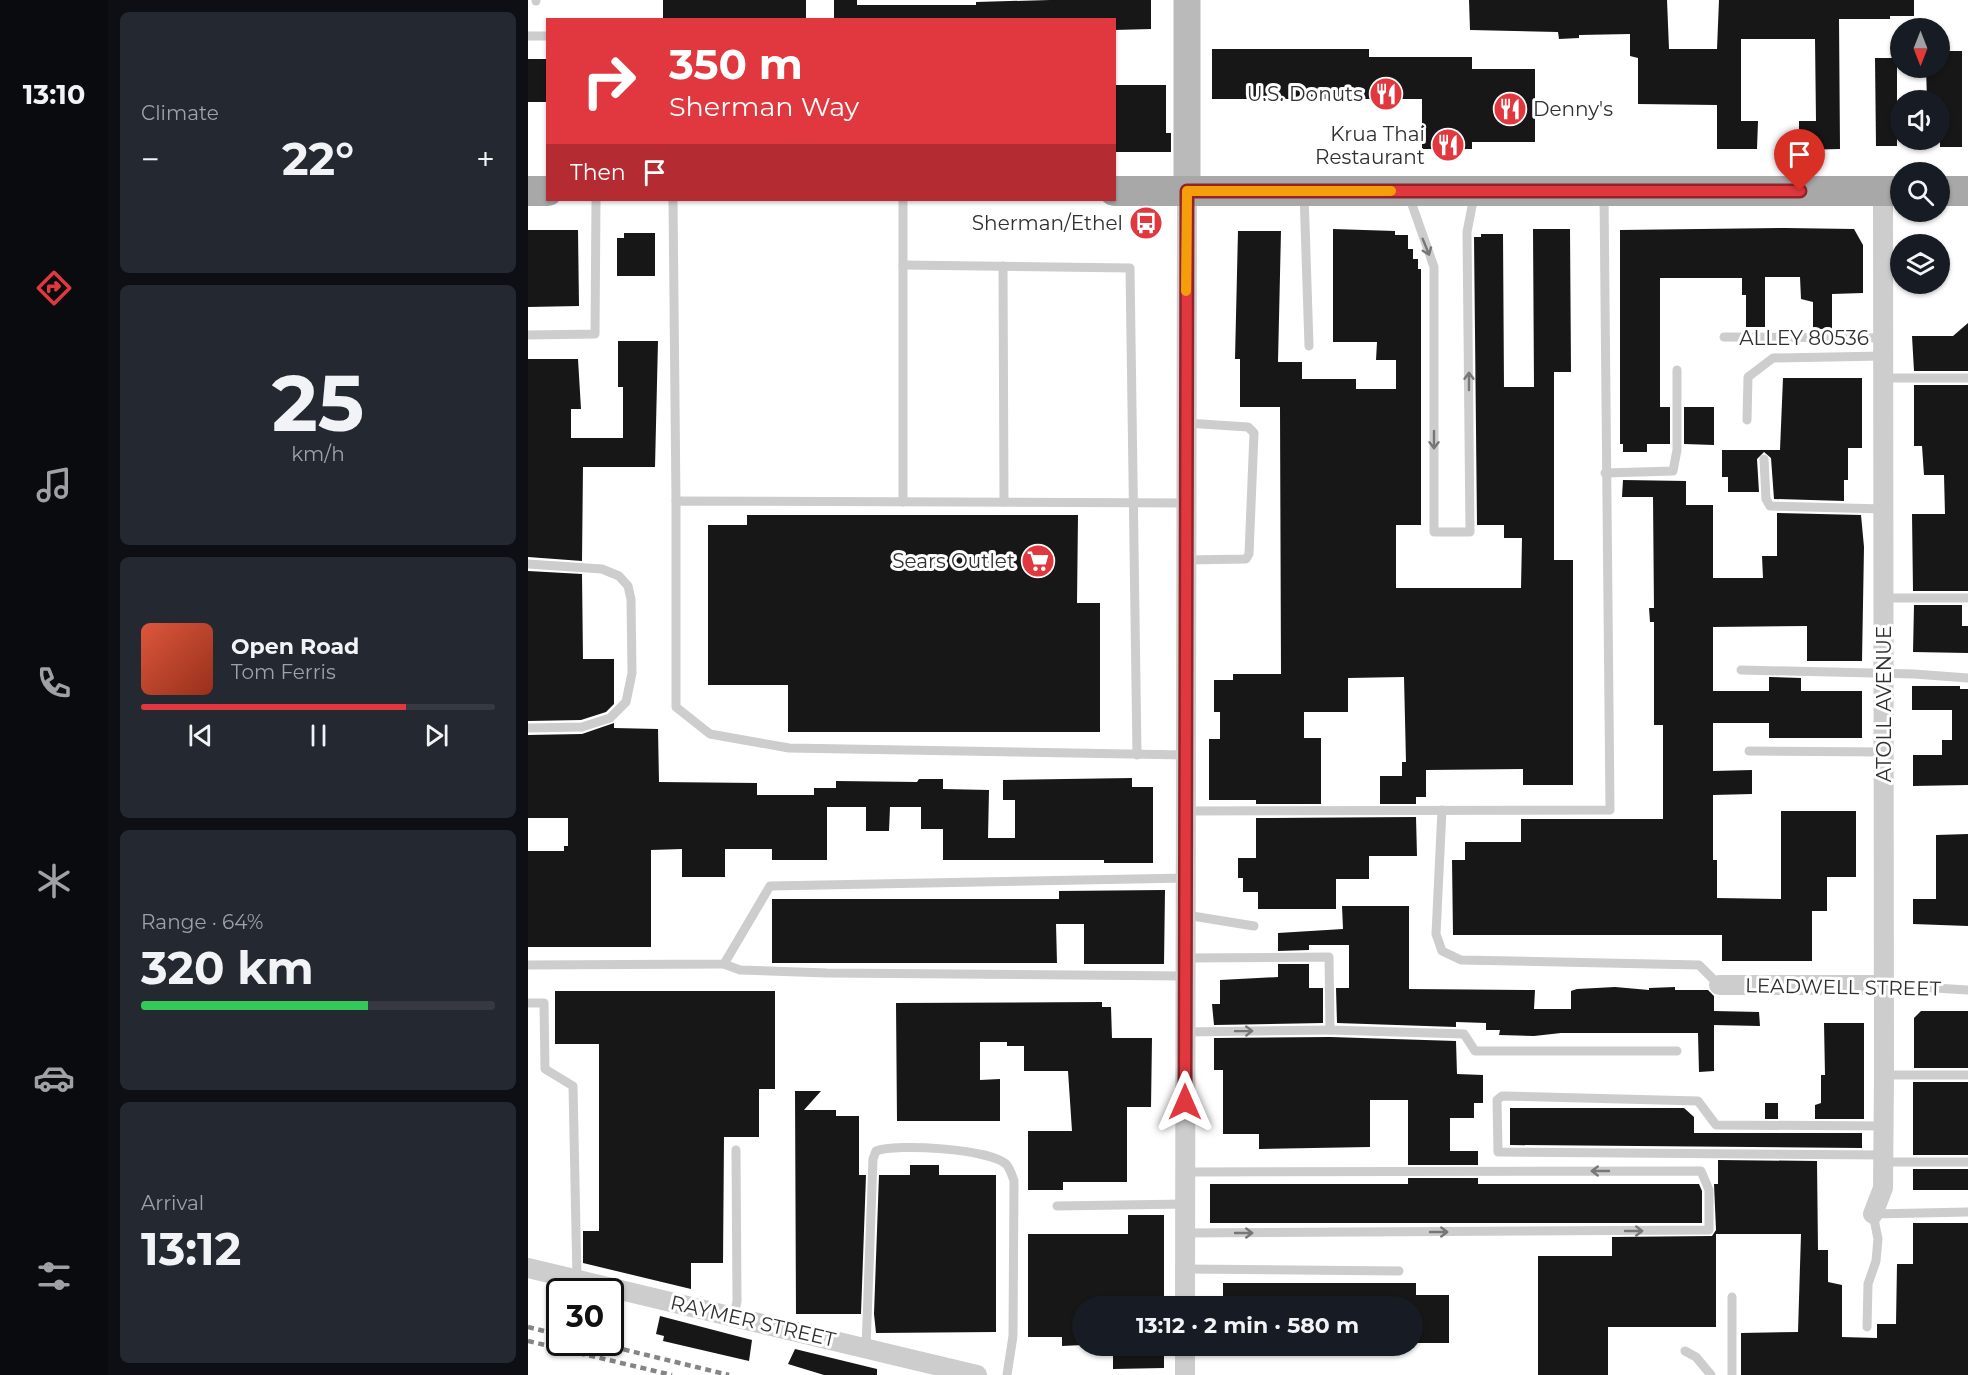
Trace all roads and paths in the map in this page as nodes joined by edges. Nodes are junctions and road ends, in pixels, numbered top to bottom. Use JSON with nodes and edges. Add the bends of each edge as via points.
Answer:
{"nodes":[{"id":1,"x":1187,"y":0,"type":"edge"},
{"id":2,"x":528,"y":36,"type":"edge"},
{"id":3,"x":546,"y":36,"type":"edge"},
{"id":4,"x":528,"y":191,"type":"edge"},
{"id":5,"x":546,"y":191,"type":"edge"},
{"id":6,"x":1116,"y":191,"type":"edge"},
{"id":7,"x":1187,"y":191,"type":"junction"},
{"id":8,"x":1304,"y":191,"type":"junction"},
{"id":9,"x":1408,"y":191,"type":"junction"},
{"id":10,"x":1474,"y":191,"type":"junction"},
{"id":11,"x":1604,"y":191,"type":"junction"},
{"id":12,"x":1890,"y":191,"type":"edge"},
{"id":13,"x":1950,"y":191,"type":"edge"},
{"id":14,"x":1968,"y":191,"type":"edge"},
{"id":15,"x":596,"y":201,"type":"edge"},
{"id":16,"x":673,"y":201,"type":"edge"},
{"id":17,"x":903,"y":201,"type":"edge"},
{"id":18,"x":1890,"y":222,"type":"edge"},
{"id":19,"x":903,"y":265,"type":"junction"},
{"id":20,"x":1004,"y":266,"type":"junction"},
{"id":21,"x":528,"y":335,"type":"edge"},
{"id":22,"x":1724,"y":337,"type":"dead end"},
{"id":23,"x":1309,"y":346,"type":"dead end"},
{"id":24,"x":1884,"y":347,"type":"junction"},
{"id":25,"x":1677,"y":370,"type":"dead end"},
{"id":26,"x":1884,"y":378,"type":"junction"},
{"id":27,"x":1968,"y":378,"type":"edge"},
{"id":28,"x":1748,"y":420,"type":"dead end"},
{"id":29,"x":1186,"y":423,"type":"junction"},
{"id":30,"x":1764,"y":459,"type":"dead end"},
{"id":31,"x":1605,"y":473,"type":"junction"},
{"id":32,"x":676,"y":501,"type":"junction"},
{"id":33,"x":903,"y":502,"type":"junction"},
{"id":34,"x":1004,"y":502,"type":"junction"},
{"id":35,"x":1133,"y":503,"type":"junction"},
{"id":36,"x":1186,"y":503,"type":"junction"},
{"id":37,"x":1884,"y":509,"type":"junction"},
{"id":38,"x":1186,"y":560,"type":"junction"},
{"id":39,"x":528,"y":564,"type":"edge"},
{"id":40,"x":1884,"y":598,"type":"junction"},
{"id":41,"x":1968,"y":598,"type":"edge"},
{"id":42,"x":1741,"y":670,"type":"dead end"},
{"id":43,"x":1884,"y":674,"type":"junction"},
{"id":44,"x":1968,"y":678,"type":"edge"},
{"id":45,"x":528,"y":728,"type":"edge"},
{"id":46,"x":1749,"y":751,"type":"dead end"},
{"id":47,"x":1885,"y":752,"type":"junction"},
{"id":48,"x":1137,"y":755,"type":"junction"},
{"id":49,"x":1186,"y":755,"type":"junction"},
{"id":50,"x":1442,"y":810,"type":"junction"},
{"id":51,"x":1186,"y":811,"type":"junction"},
{"id":52,"x":1186,"y":878,"type":"junction"},
{"id":53,"x":1186,"y":915,"type":"junction"},
{"id":54,"x":1254,"y":926,"type":"dead end"},
{"id":55,"x":724,"y":964,"type":"junction"},
{"id":56,"x":528,"y":965,"type":"edge"},
{"id":57,"x":1186,"y":967,"type":"junction"},
{"id":58,"x":1719,"y":985,"type":"joint"},
{"id":59,"x":1885,"y":985,"type":"junction"},
{"id":60,"x":1968,"y":990,"type":"edge"},
{"id":61,"x":528,"y":1003,"type":"edge"},
{"id":62,"x":1330,"y":1030,"type":"junction"},
{"id":63,"x":1186,"y":1032,"type":"junction"},
{"id":64,"x":1677,"y":1051,"type":"dead end"},
{"id":65,"x":1884,"y":1075,"type":"junction"},
{"id":66,"x":1968,"y":1075,"type":"edge"},
{"id":67,"x":1884,"y":1126,"type":"junction"},
{"id":68,"x":736,"y":1150,"type":"dead end"},
{"id":69,"x":1884,"y":1159,"type":"junction"},
{"id":70,"x":1968,"y":1162,"type":"edge"},
{"id":71,"x":1185,"y":1172,"type":"junction"},
{"id":72,"x":1185,"y":1204,"type":"junction"},
{"id":73,"x":1057,"y":1206,"type":"dead end"},
{"id":74,"x":1968,"y":1212,"type":"edge"},
{"id":75,"x":1873,"y":1214,"type":"junction"},
{"id":76,"x":1185,"y":1233,"type":"junction"},
{"id":77,"x":528,"y":1268,"type":"edge"},
{"id":78,"x":1185,"y":1269,"type":"junction"},
{"id":79,"x":1400,"y":1271,"type":"dead end"},
{"id":80,"x":573,"y":1278,"type":"edge"},
{"id":81,"x":577,"y":1278,"type":"edge"},
{"id":82,"x":624,"y":1290,"type":"edge"},
{"id":83,"x":1185,"y":1296,"type":"edge"},
{"id":84,"x":1732,"y":1297,"type":"dead end"},
{"id":85,"x":734,"y":1317,"type":"junction"},
{"id":86,"x":1867,"y":1327,"type":"dead end"},
{"id":87,"x":866,"y":1348,"type":"junction"},
{"id":88,"x":1685,"y":1351,"type":"dead end"},
{"id":89,"x":1185,"y":1356,"type":"edge"},
{"id":90,"x":977,"y":1375,"type":"edge"},
{"id":91,"x":1007,"y":1375,"type":"edge"},
{"id":92,"x":1185,"y":1375,"type":"edge"},
{"id":93,"x":1711,"y":1375,"type":"edge"},
{"id":94,"x":1732,"y":1375,"type":"edge"}],
"edges":[{"from":1,"to":7,"type":"street"},
{"from":2,"to":3,"type":"lane"},
{"from":4,"to":5,"type":"main road"},
{"from":6,"to":7,"type":"main road"},
{"from":7,"to":8,"type":"main road"},
{"from":7,"to":29,"type":"street"},
{"from":8,"to":9,"type":"main road"},
{"from":8,"to":23,"type":"lane"},
{"from":9,"to":10,"type":"main road"},
{"from":9,"to":10,"type":"lane","one_way":true,"via":[[1434,267],[1434,532],[1470,532],[1467,232]]},
{"from":10,"to":11,"type":"main road"},
{"from":11,"to":12,"type":"main road"},
{"from":11,"to":31,"type":"lane"},
{"from":13,"to":14,"type":"main road"},
{"from":15,"to":21,"type":"lane","via":[[596,334]]},
{"from":16,"to":32,"type":"lane"},
{"from":17,"to":19,"type":"lane"},
{"from":18,"to":24,"type":"street","name":"ATOLL AVENUE"},
{"from":19,"to":20,"type":"lane"},
{"from":19,"to":33,"type":"lane"},
{"from":20,"to":34,"type":"lane"},
{"from":20,"to":35,"type":"lane","via":[[1130,268]]},
{"from":22,"to":24,"type":"lane","name":"ALLEY 80536"},
{"from":24,"to":26,"type":"street","name":"ATOLL AVENUE"},
{"from":24,"to":28,"type":"lane","via":[[1773,358],[1748,377]]},
{"from":25,"to":31,"type":"lane","via":[[1673,471]]},
{"from":26,"to":27,"type":"lane"},
{"from":26,"to":37,"type":"street","name":"ATOLL AVENUE"},
{"from":29,"to":36,"type":"street"},
{"from":29,"to":38,"type":"lane","via":[[1248,427],[1254,433],[1249,555],[1246,559]]},
{"from":30,"to":37,"type":"lane","via":[[1766,499],[1770,506]]},
{"from":31,"to":50,"type":"lane","via":[[1610,810]]},
{"from":32,"to":33,"type":"lane"},
{"from":32,"to":48,"type":"lane","via":[[676,708],[711,734],[789,748]]},
{"from":33,"to":34,"type":"lane"},
{"from":34,"to":35,"type":"lane"},
{"from":35,"to":36,"type":"lane"},
{"from":35,"to":48,"type":"lane"},
{"from":36,"to":38,"type":"street"},
{"from":37,"to":40,"type":"street","name":"ATOLL AVENUE"},
{"from":38,"to":49,"type":"street"},
{"from":39,"to":45,"type":"lane","via":[[580,566],[619,576],[628,586],[631,599],[632,673],[626,702],[610,718],[582,727]]},
{"from":40,"to":41,"type":"lane"},
{"from":40,"to":43,"type":"street","name":"ATOLL AVENUE"},
{"from":42,"to":43,"type":"lane"},
{"from":43,"to":44,"type":"lane"},
{"from":43,"to":47,"type":"street","name":"ATOLL AVENUE"},
{"from":46,"to":47,"type":"lane"},
{"from":47,"to":59,"type":"street","name":"ATOLL AVENUE"},
{"from":48,"to":49,"type":"lane"},
{"from":49,"to":51,"type":"street"},
{"from":50,"to":51,"type":"lane"},
{"from":50,"to":58,"type":"lane","via":[[1436,934],[1442,951],[1461,960],[1698,965]]},
{"from":51,"to":52,"type":"street"},
{"from":52,"to":53,"type":"street"},
{"from":52,"to":55,"type":"lane","via":[[770,886]]},
{"from":53,"to":54,"type":"lane"},
{"from":53,"to":57,"type":"street"},
{"from":55,"to":56,"type":"lane"},
{"from":55,"to":57,"type":"lane","via":[[740,970],[827,973]]},
{"from":57,"to":62,"type":"lane","via":[[1329,957]]},
{"from":57,"to":63,"type":"street"},
{"from":58,"to":59,"type":"street","name":"LEADWELL STREET"},
{"from":59,"to":60,"type":"lane","name":"LEADWELL STREET"},
{"from":59,"to":65,"type":"street","name":"ATOLL AVENUE"},
{"from":61,"to":81,"type":"lane","via":[[544,1003],[545,1069],[573,1086]]},
{"from":63,"to":62,"type":"lane","one_way":true},
{"from":62,"to":64,"type":"lane","via":[[1464,1034],[1475,1051]]},
{"from":63,"to":71,"type":"street"},
{"from":65,"to":66,"type":"lane"},
{"from":65,"to":67,"type":"street","name":"ATOLL AVENUE"},
{"from":67,"to":69,"type":"street","name":"ATOLL AVENUE"},
{"from":67,"to":69,"type":"lane","via":[[1716,1125],[1698,1101],[1502,1096],[1497,1100],[1497,1149],[1502,1153]]},
{"from":68,"to":85,"type":"lane"},
{"from":69,"to":70,"type":"lane"},
{"from":69,"to":75,"type":"street","name":"ATOLL AVENUE","via":[[1883,1188]]},
{"from":71,"to":72,"type":"street"},
{"from":76,"to":71,"type":"lane","one_way":true,"via":[[1709,1230],[1709,1190],[1701,1171]]},
{"from":72,"to":73,"type":"lane"},
{"from":72,"to":76,"type":"street"},
{"from":74,"to":75,"type":"lane"},
{"from":75,"to":86,"type":"lane","via":[[1878,1239],[1868,1284]]},
{"from":76,"to":78,"type":"street"},
{"from":77,"to":80,"type":"street","name":"RAYMER STREET"},
{"from":78,"to":79,"type":"lane"},
{"from":78,"to":83,"type":"street"},
{"from":82,"to":85,"type":"street","name":"RAYMER STREET"},
{"from":84,"to":94,"type":"lane"},
{"from":85,"to":87,"type":"street","name":"RAYMER STREET"},
{"from":87,"to":90,"type":"street","name":"RAYMER STREET"},
{"from":87,"to":91,"type":"lane","via":[[876,1151],[886,1147],[917,1148],[991,1156],[1006,1164],[1014,1181],[1013,1336]]},
{"from":88,"to":93,"type":"lane","via":[[1696,1357]]},
{"from":89,"to":92,"type":"street"}]}
